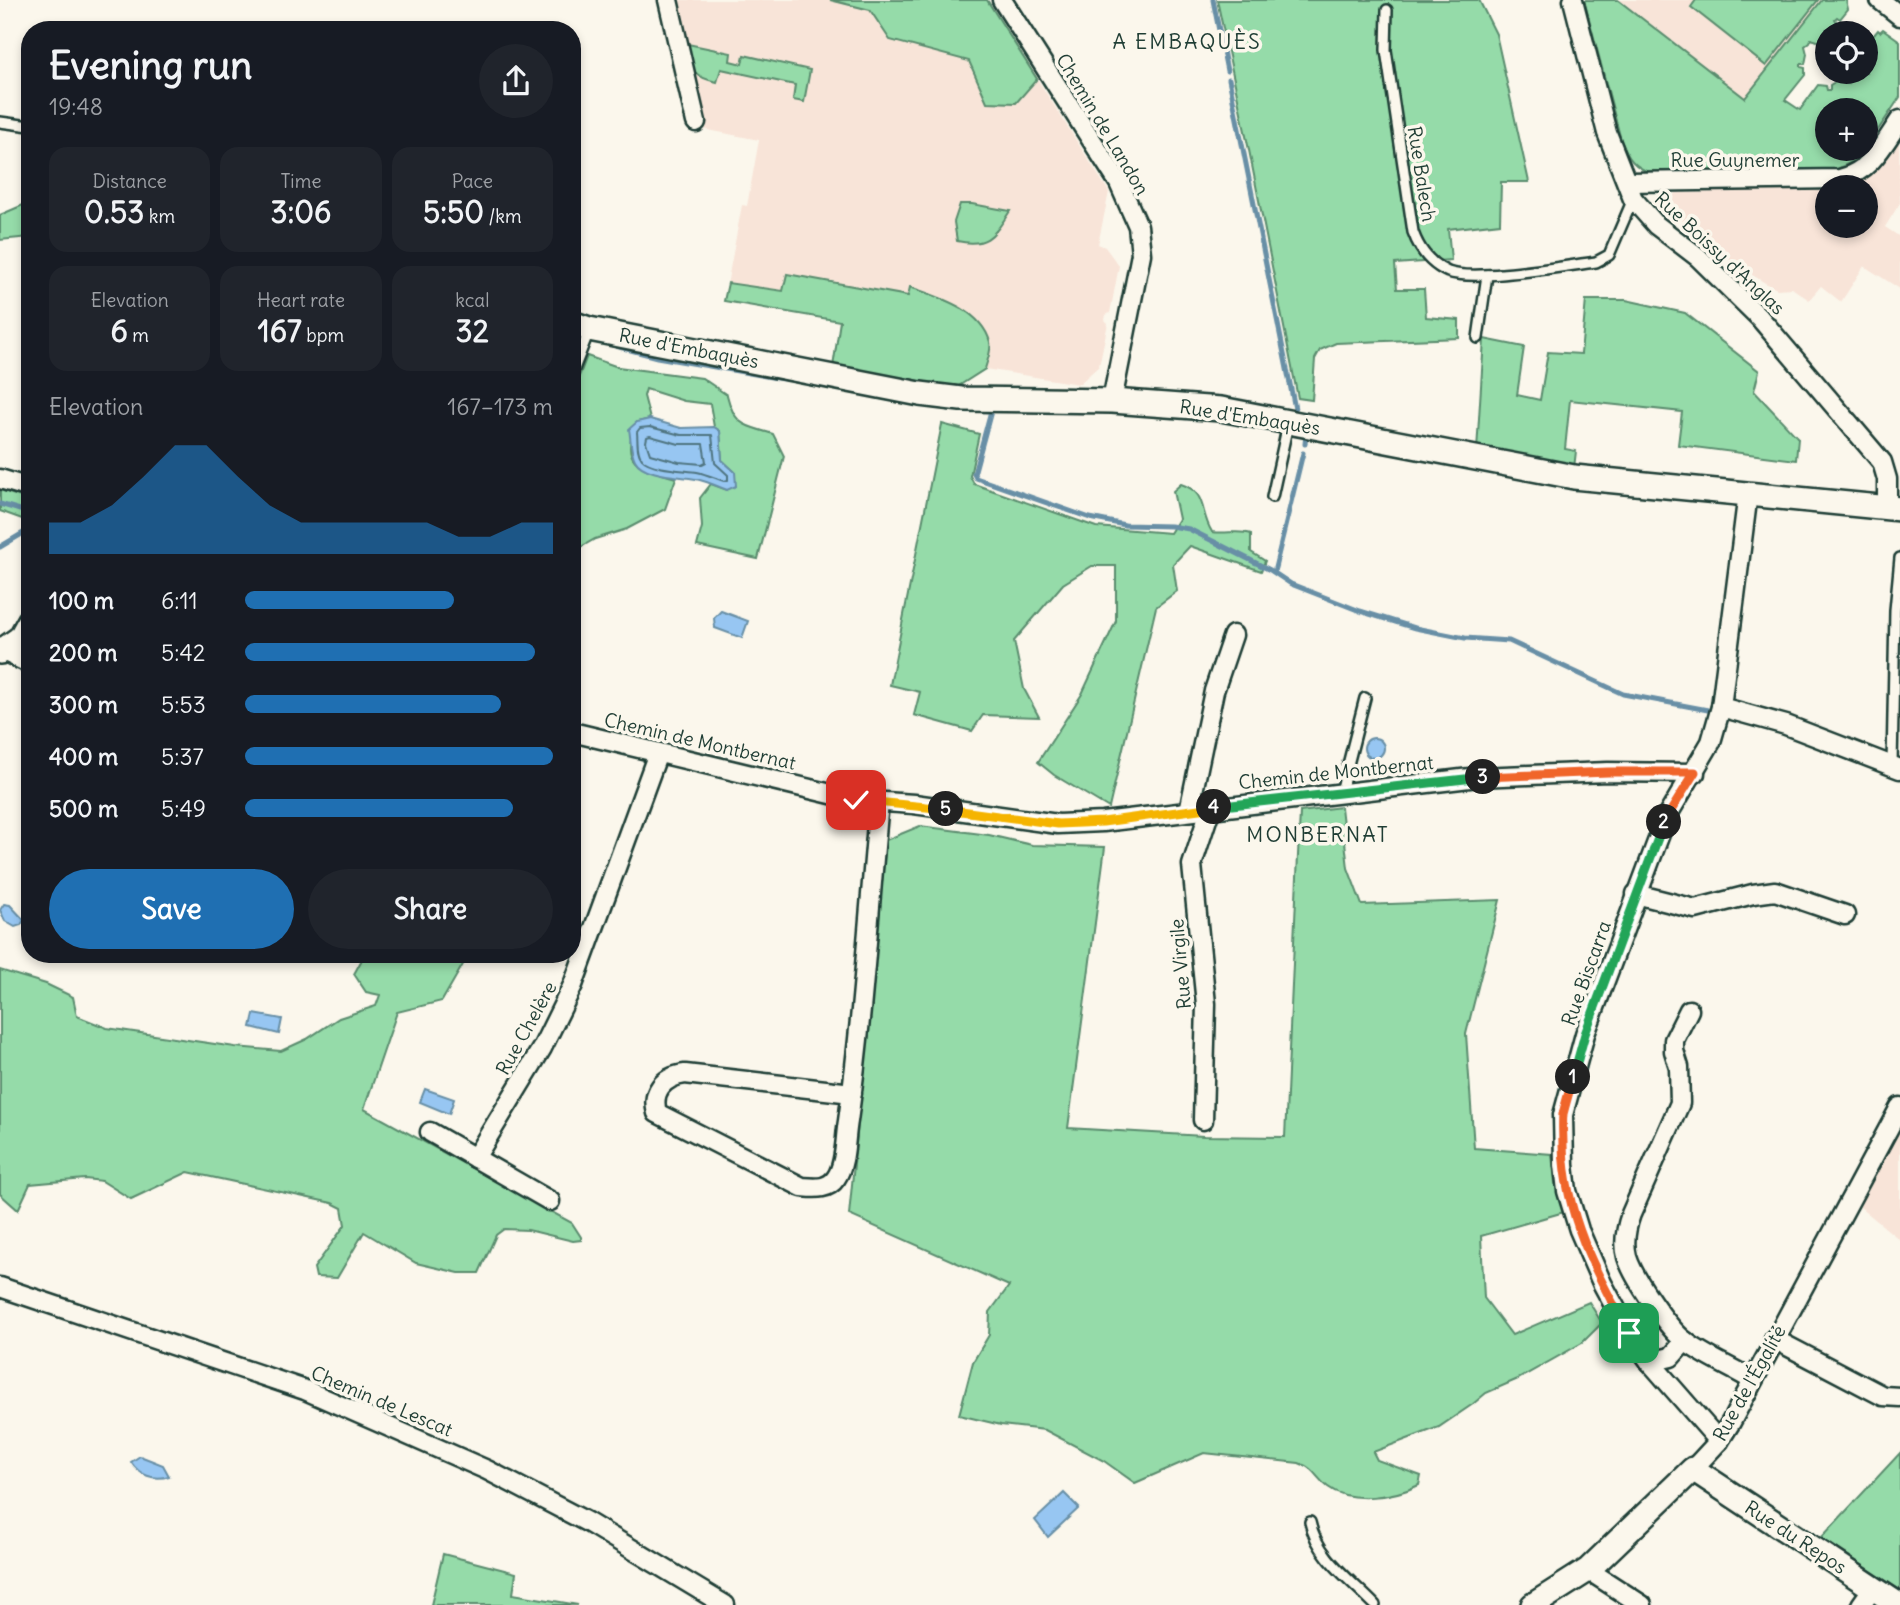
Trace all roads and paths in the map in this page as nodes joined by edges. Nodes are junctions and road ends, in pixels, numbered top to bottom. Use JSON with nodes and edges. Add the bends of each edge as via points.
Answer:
{"nodes":[{"id":1,"x":668,"y":0,"type":"edge"},
{"id":2,"x":1002,"y":0,"type":"edge"},
{"id":3,"x":1573,"y":0,"type":"edge"},
{"id":4,"x":1880,"y":0,"type":"edge"},
{"id":5,"x":1387,"y":10,"type":"dead end"},
{"id":6,"x":1900,"y":16,"type":"edge"},
{"id":7,"x":1900,"y":120,"type":"edge"},
{"id":8,"x":696,"y":121,"type":"dead end"},
{"id":9,"x":0,"y":122,"type":"edge"},
{"id":10,"x":21,"y":125,"type":"edge"},
{"id":11,"x":1627,"y":182,"type":"junction"},
{"id":12,"x":1633,"y":199,"type":"junction"},
{"id":13,"x":1487,"y":275,"type":"junction"},
{"id":14,"x":581,"y":326,"type":"edge"},
{"id":15,"x":1478,"y":338,"type":"dead end"},
{"id":16,"x":1112,"y":401,"type":"junction"},
{"id":17,"x":1289,"y":422,"type":"junction"},
{"id":18,"x":0,"y":479,"type":"edge"},
{"id":19,"x":21,"y":485,"type":"edge"},
{"id":20,"x":1748,"y":493,"type":"junction"},
{"id":21,"x":1272,"y":497,"type":"dead end"},
{"id":22,"x":1893,"y":508,"type":"edge"},
{"id":23,"x":1900,"y":558,"type":"edge"},
{"id":24,"x":1233,"y":635,"type":"dead end"},
{"id":25,"x":21,"y":636,"type":"edge"},
{"id":26,"x":1,"y":652,"type":"edge"},
{"id":27,"x":21,"y":660,"type":"edge"},
{"id":28,"x":1365,"y":698,"type":"dead end"},
{"id":29,"x":1721,"y":707,"type":"junction"},
{"id":30,"x":581,"y":734,"type":"edge"},
{"id":31,"x":657,"y":753,"type":"junction"},
{"id":32,"x":1896,"y":767,"type":"edge"},
{"id":33,"x":1695,"y":772,"type":"junction"},
{"id":34,"x":1341,"y":792,"type":"junction"},
{"id":35,"x":879,"y":802,"type":"junction"},
{"id":36,"x":1211,"y":807,"type":"junction"},
{"id":37,"x":1189,"y":811,"type":"junction"},
{"id":38,"x":1636,"y":894,"type":"junction"},
{"id":39,"x":1845,"y":915,"type":"dead end"},
{"id":40,"x":581,"y":959,"type":"edge"},
{"id":41,"x":580,"y":963,"type":"edge"},
{"id":42,"x":1689,"y":1010,"type":"dead end"},
{"id":43,"x":852,"y":1093,"type":"junction"},
{"id":44,"x":1900,"y":1107,"type":"edge"},
{"id":45,"x":1203,"y":1120,"type":"dead end"},
{"id":46,"x":430,"y":1132,"type":"dead end"},
{"id":47,"x":475,"y":1158,"type":"junction"},
{"id":48,"x":550,"y":1201,"type":"dead end"},
{"id":49,"x":0,"y":1287,"type":"edge"},
{"id":50,"x":1774,"y":1339,"type":"junction"},
{"id":51,"x":1685,"y":1341,"type":"junction"},
{"id":52,"x":1650,"y":1363,"type":"junction"},
{"id":53,"x":1752,"y":1380,"type":"junction"},
{"id":54,"x":1900,"y":1397,"type":"edge"},
{"id":55,"x":1719,"y":1441,"type":"junction"},
{"id":56,"x":1693,"y":1469,"type":"junction"},
{"id":57,"x":1310,"y":1522,"type":"dead end"},
{"id":58,"x":1588,"y":1570,"type":"junction"},
{"id":59,"x":1867,"y":1596,"type":"edge"},
{"id":60,"x":725,"y":1605,"type":"edge"},
{"id":61,"x":1375,"y":1605,"type":"edge"},
{"id":62,"x":1533,"y":1605,"type":"edge"},
{"id":63,"x":1642,"y":1605,"type":"edge"},
{"id":64,"x":1899,"y":1605,"type":"edge"}],
"edges":[{"from":1,"to":8,"type":"street"},
{"from":2,"to":16,"type":"street","name":"Chemin de Landon","via":[[1119,183],[1138,226],[1141,254]]},
{"from":3,"to":11,"type":"street","name":"Rue Boissy d'Anglas","via":[[1607,133]]},
{"from":4,"to":6,"type":"street"},
{"from":5,"to":13,"type":"lane","name":"Rue Balech","via":[[1386,50],[1417,244],[1445,271]]},
{"from":7,"to":11,"type":"street","name":"Rue Guynemer","via":[[1871,163],[1840,179]]},
{"from":9,"to":10,"type":"lane"},
{"from":11,"to":12,"type":"street","name":"Rue Boissy d'Anglas"},
{"from":12,"to":13,"type":"lane","name":"Rue Balech","via":[[1604,259]]},
{"from":12,"to":22,"type":"street","name":"Rue Boissy d'Anglas","via":[[1759,317],[1882,463]]},
{"from":13,"to":15,"type":"lane"},
{"from":14,"to":16,"type":"street","name":"Rue d'Embaquès","via":[[920,394],[961,399]]},
{"from":16,"to":17,"type":"street","name":"Rue d'Embaquès","via":[[1221,409]]},
{"from":17,"to":20,"type":"street","name":"Rue d'Embaquès","via":[[1574,477]]},
{"from":17,"to":21,"type":"lane"},
{"from":18,"to":19,"type":"street"},
{"from":20,"to":22,"type":"street","name":"Rue d'Embaquès"},
{"from":20,"to":29,"type":"street","name":"Rue Biscarra"},
{"from":23,"to":32,"type":"lane","via":[[1895,610]]},
{"from":24,"to":37,"type":"street","via":[[1214,691]]},
{"from":25,"to":26,"type":"street"},
{"from":26,"to":27,"type":"street"},
{"from":28,"to":34,"type":"lane"},
{"from":29,"to":32,"type":"street","via":[[1786,725]]},
{"from":29,"to":33,"type":"street","name":"Rue Biscarra","via":[[1711,743]]},
{"from":30,"to":31,"type":"street","name":"Chemin de Montbernat"},
{"from":31,"to":35,"type":"street","name":"Chemin de Montbernat"},
{"from":31,"to":40,"type":"street","name":"Rue Chelère"},
{"from":33,"to":34,"type":"street","name":"Chemin de Montbernat","via":[[1478,777]]},
{"from":33,"to":38,"type":"street","name":"Rue Biscarra","via":[[1665,818]]},
{"from":34,"to":36,"type":"street","name":"Chemin de Montbernat"},
{"from":35,"to":37,"type":"street","name":"Chemin de Montbernat","via":[[1058,824]]},
{"from":35,"to":43,"type":"street"},
{"from":36,"to":37,"type":"street","name":"Chemin de Montbernat"},
{"from":36,"to":45,"type":"street","name":"Rue Virgile","via":[[1192,865],[1206,1004]]},
{"from":38,"to":39,"type":"street","via":[[1695,909],[1775,891]]},
{"from":38,"to":52,"type":"street","name":"Rue Biscarra","via":[[1585,1034],[1563,1115],[1564,1165],[1567,1191],[1597,1273]]},
{"from":41,"to":47,"type":"street","name":"Rue Chelère","via":[[542,1048]]},
{"from":42,"to":51,"type":"street","via":[[1674,1040],[1680,1103],[1626,1229],[1625,1243],[1633,1270],[1669,1326]]},
{"from":43,"to":43,"type":"street","via":[[842,1164],[836,1178],[817,1189],[802,1186],[657,1113],[655,1105],[665,1080],[685,1074]]},
{"from":44,"to":50,"type":"street","name":"Rue de l'Égalité"},
{"from":46,"to":47,"type":"street"},
{"from":47,"to":48,"type":"street"},
{"from":49,"to":60,"type":"street","name":"Chemin de Lescat","via":[[305,1390],[487,1469],[587,1522]]},
{"from":50,"to":53,"type":"street","name":"Rue de l'Égalité"},
{"from":50,"to":54,"type":"street","via":[[1883,1396]]},
{"from":51,"to":52,"type":"street","via":[[1671,1357]]},
{"from":51,"to":53,"type":"street"},
{"from":52,"to":55,"type":"street","name":"Rue Biscarra"},
{"from":53,"to":55,"type":"street","name":"Rue de l'Égalité"},
{"from":55,"to":56,"type":"street","name":"Rue de l'Égalité"},
{"from":56,"to":58,"type":"street","name":"Rue de l'Égalité"},
{"from":56,"to":59,"type":"street","name":"Rue du Repos"},
{"from":57,"to":61,"type":"lane","via":[[1319,1548]]},
{"from":58,"to":62,"type":"street","name":"Rue de l'Égalité"},
{"from":58,"to":63,"type":"street"},
{"from":59,"to":64,"type":"street","name":"Rue du Repos"}]}
